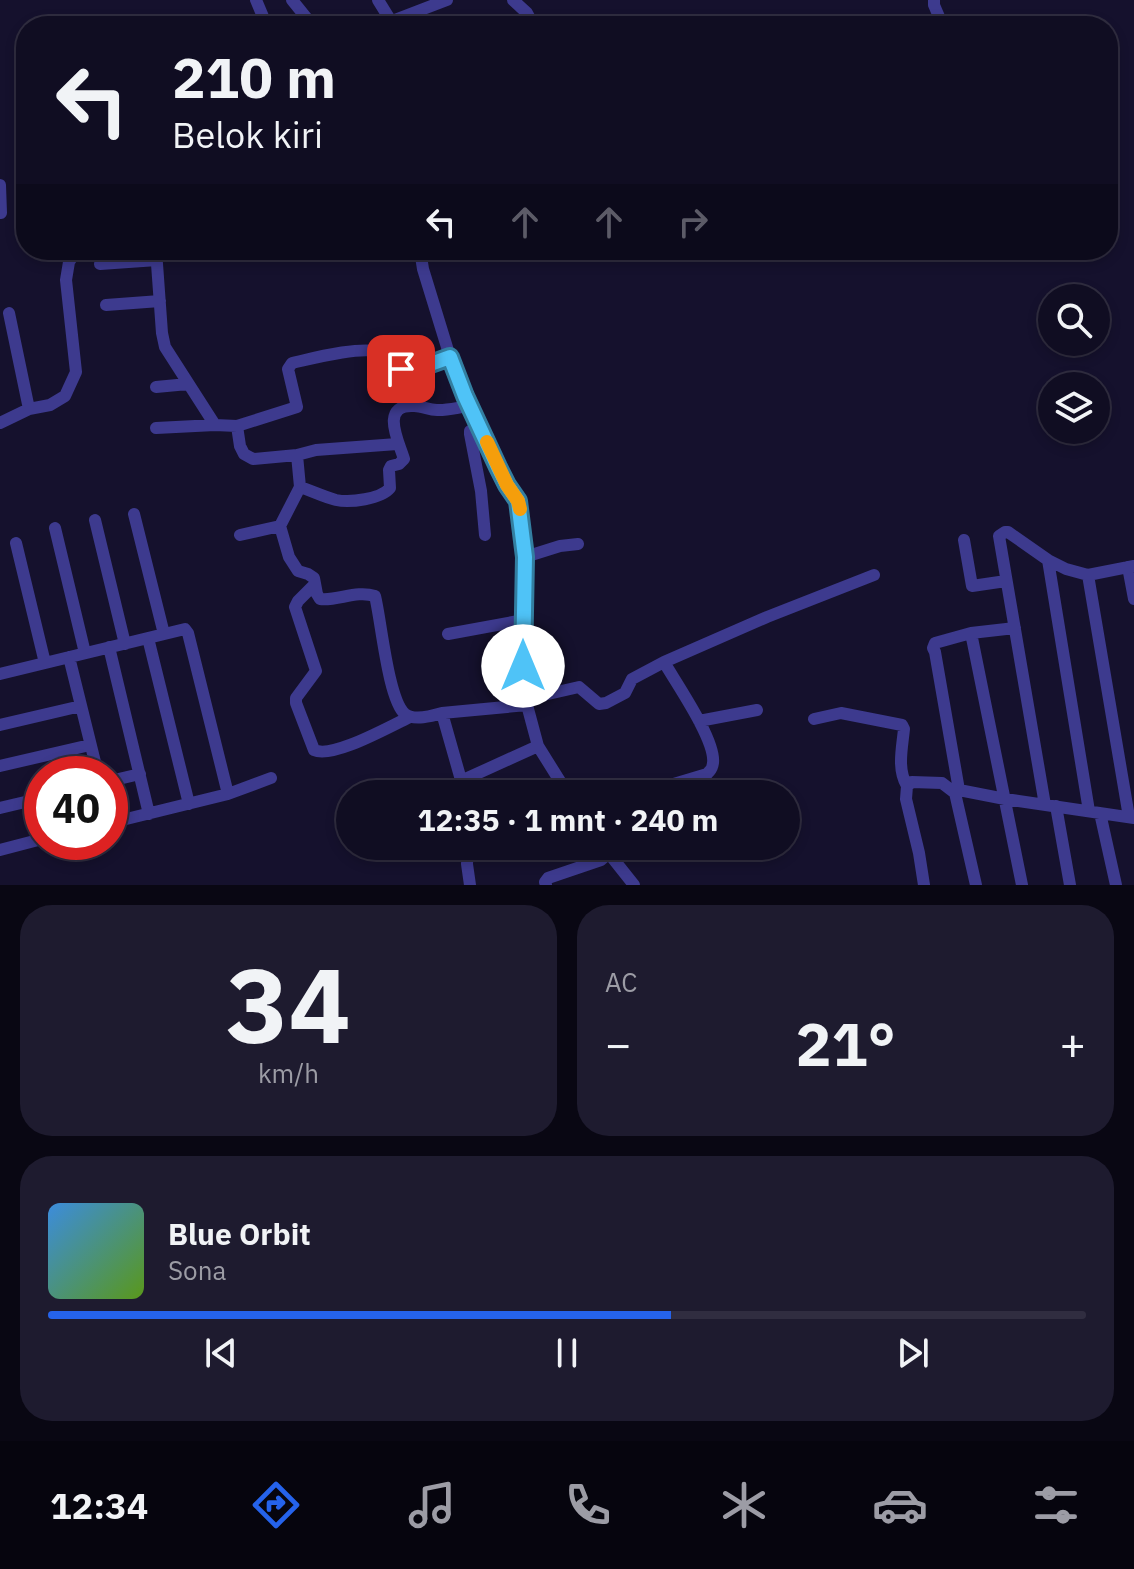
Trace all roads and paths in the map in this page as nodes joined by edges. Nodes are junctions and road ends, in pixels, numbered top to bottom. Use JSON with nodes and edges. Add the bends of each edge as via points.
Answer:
{"nodes":[{"id":1,"x":292,"y":0,"type":"edge"},
{"id":2,"x":447,"y":0,"type":"edge"},
{"id":3,"x":513,"y":0,"type":"edge"},
{"id":4,"x":305,"y":16,"type":"edge"},
{"id":5,"x":409,"y":16,"type":"edge"},
{"id":6,"x":529,"y":16,"type":"edge"},
{"id":7,"x":0,"y":185,"type":"edge"},
{"id":8,"x":1,"y":213,"type":"edge"},
{"id":9,"x":70,"y":260,"type":"edge"},
{"id":10,"x":125,"y":260,"type":"edge"},
{"id":11,"x":156,"y":260,"type":"edge"},
{"id":12,"x":422,"y":260,"type":"edge"},
{"id":13,"x":100,"y":264,"type":"dead end"},
{"id":14,"x":160,"y":301,"type":"junction"},
{"id":15,"x":106,"y":305,"type":"dead end"},
{"id":16,"x":9,"y":313,"type":"dead end"},
{"id":17,"x":450,"y":357,"type":"junction"},
{"id":18,"x":188,"y":384,"type":"junction"},
{"id":19,"x":156,"y":387,"type":"dead end"},
{"id":20,"x":470,"y":406,"type":"junction"},
{"id":21,"x":29,"y":409,"type":"junction"},
{"id":22,"x":0,"y":423,"type":"edge"},
{"id":23,"x":215,"y":425,"type":"junction"},
{"id":24,"x":237,"y":426,"type":"junction"},
{"id":25,"x":156,"y":428,"type":"dead end"},
{"id":26,"x":482,"y":431,"type":"junction"},
{"id":27,"x":397,"y":444,"type":"junction"},
{"id":28,"x":297,"y":455,"type":"junction"},
{"id":29,"x":300,"y":487,"type":"junction"},
{"id":30,"x":134,"y":514,"type":"dead end"},
{"id":31,"x":95,"y":520,"type":"dead end"},
{"id":32,"x":280,"y":526,"type":"junction"},
{"id":33,"x":55,"y":528,"type":"dead end"},
{"id":34,"x":240,"y":535,"type":"dead end"},
{"id":35,"x":485,"y":535,"type":"dead end"},
{"id":36,"x":964,"y":540,"type":"dead end"},
{"id":37,"x":16,"y":543,"type":"dead end"},
{"id":38,"x":578,"y":544,"type":"dead end"},
{"id":39,"x":525,"y":557,"type":"junction"},
{"id":40,"x":1048,"y":560,"type":"junction"},
{"id":41,"x":1131,"y":567,"type":"edge"},
{"id":42,"x":874,"y":575,"type":"dead end"},
{"id":43,"x":1088,"y":575,"type":"junction"},
{"id":44,"x":1006,"y":581,"type":"junction"},
{"id":45,"x":315,"y":584,"type":"junction"},
{"id":46,"x":1134,"y":599,"type":"edge"},
{"id":47,"x":524,"y":620,"type":"junction"},
{"id":48,"x":1015,"y":628,"type":"junction"},
{"id":49,"x":971,"y":633,"type":"junction"},
{"id":50,"x":164,"y":634,"type":"junction"},
{"id":51,"x":448,"y":634,"type":"dead end"},
{"id":52,"x":148,"y":638,"type":"junction"},
{"id":53,"x":125,"y":644,"type":"junction"},
{"id":54,"x":109,"y":647,"type":"junction"},
{"id":55,"x":85,"y":653,"type":"junction"},
{"id":56,"x":69,"y":657,"type":"junction"},
{"id":57,"x":664,"y":662,"type":"junction"},
{"id":58,"x":45,"y":663,"type":"junction"},
{"id":59,"x":0,"y":674,"type":"edge"},
{"id":60,"x":526,"y":702,"type":"junction"},
{"id":61,"x":81,"y":706,"type":"junction"},
{"id":62,"x":757,"y":710,"type":"dead end"},
{"id":63,"x":442,"y":713,"type":"junction"},
{"id":64,"x":410,"y":717,"type":"junction"},
{"id":65,"x":814,"y":719,"type":"dead end"},
{"id":66,"x":699,"y":721,"type":"junction"},
{"id":67,"x":0,"y":725,"type":"edge"},
{"id":68,"x":90,"y":745,"type":"junction"},
{"id":69,"x":538,"y":746,"type":"junction"},
{"id":70,"x":93,"y":756,"type":"edge"},
{"id":71,"x":0,"y":766,"type":"edge"},
{"id":72,"x":140,"y":774,"type":"junction"},
{"id":73,"x":128,"y":777,"type":"edge"},
{"id":74,"x":271,"y":778,"type":"dead end"},
{"id":75,"x":463,"y":780,"type":"joint"},
{"id":76,"x":559,"y":780,"type":"edge"},
{"id":77,"x":685,"y":780,"type":"edge"},
{"id":78,"x":907,"y":786,"type":"junction"},
{"id":79,"x":957,"y":792,"type":"junction"},
{"id":80,"x":228,"y":794,"type":"junction"},
{"id":81,"x":1005,"y":799,"type":"junction"},
{"id":82,"x":24,"y":802,"type":"edge"},
{"id":83,"x":189,"y":804,"type":"junction"},
{"id":84,"x":1050,"y":805,"type":"junction"},
{"id":85,"x":0,"y":808,"type":"edge"},
{"id":86,"x":1094,"y":812,"type":"junction"},
{"id":87,"x":149,"y":814,"type":"junction"},
{"id":88,"x":1131,"y":817,"type":"edge"},
{"id":89,"x":128,"y":819,"type":"edge"},
{"id":90,"x":24,"y":844,"type":"edge"},
{"id":91,"x":0,"y":850,"type":"edge"},
{"id":92,"x":467,"y":860,"type":"edge"},
{"id":93,"x":601,"y":860,"type":"edge"},
{"id":94,"x":614,"y":860,"type":"edge"},
{"id":95,"x":924,"y":884,"type":"edge"},
{"id":96,"x":470,"y":885,"type":"edge"},
{"id":97,"x":546,"y":885,"type":"edge"},
{"id":98,"x":634,"y":885,"type":"edge"},
{"id":99,"x":976,"y":885,"type":"edge"},
{"id":100,"x":1022,"y":885,"type":"edge"},
{"id":101,"x":1070,"y":885,"type":"edge"},
{"id":102,"x":1116,"y":885,"type":"edge"}],
"edges":[{"from":1,"to":4,"type":"street"},
{"from":2,"to":5,"type":"street"},
{"from":3,"to":6,"type":"street"},
{"from":7,"to":8,"type":"street"},
{"from":9,"to":21,"type":"street","via":[[66,280],[76,372],[65,396]]},
{"from":10,"to":13,"type":"street"},
{"from":11,"to":14,"type":"street"},
{"from":12,"to":17,"type":"street"},
{"from":14,"to":15,"type":"street"},
{"from":14,"to":18,"type":"street","via":[[165,347]]},
{"from":16,"to":21,"type":"street"},
{"from":17,"to":20,"type":"street"},
{"from":17,"to":24,"type":"street","via":[[414,370],[384,362],[380,352],[372,350],[292,363],[288,369],[297,407]]},
{"from":18,"to":19,"type":"street"},
{"from":18,"to":23,"type":"street"},
{"from":20,"to":26,"type":"street"},
{"from":20,"to":27,"type":"street","via":[[400,408],[394,422]]},
{"from":21,"to":22,"type":"street"},
{"from":23,"to":24,"type":"street"},
{"from":23,"to":25,"type":"street"},
{"from":24,"to":28,"type":"street","via":[[240,446],[253,459]]},
{"from":26,"to":35,"type":"street","via":[[477,428],[470,434]]},
{"from":26,"to":39,"type":"street","via":[[518,501]]},
{"from":27,"to":28,"type":"street"},
{"from":27,"to":29,"type":"street","via":[[404,459],[391,466],[390,488],[381,496],[337,501]]},
{"from":28,"to":29,"type":"street"},
{"from":29,"to":32,"type":"street"},
{"from":30,"to":50,"type":"street"},
{"from":31,"to":53,"type":"street"},
{"from":32,"to":34,"type":"street"},
{"from":32,"to":45,"type":"street","via":[[296,568],[311,575]]},
{"from":33,"to":55,"type":"street"},
{"from":36,"to":44,"type":"street","via":[[972,586]]},
{"from":37,"to":58,"type":"street"},
{"from":38,"to":39,"type":"street"},
{"from":39,"to":47,"type":"street"},
{"from":40,"to":43,"type":"street"},
{"from":40,"to":44,"type":"street","via":[[1005,532],[999,536]]},
{"from":40,"to":86,"type":"street"},
{"from":41,"to":43,"type":"street"},
{"from":41,"to":46,"type":"street"},
{"from":42,"to":57,"type":"street"},
{"from":43,"to":88,"type":"street"},
{"from":44,"to":48,"type":"street"},
{"from":45,"to":64,"type":"street","via":[[323,600],[375,596],[396,697]]},
{"from":45,"to":64,"type":"street","via":[[295,607],[316,671],[296,698],[314,750],[351,745]]},
{"from":47,"to":51,"type":"street"},
{"from":47,"to":60,"type":"street"},
{"from":48,"to":49,"type":"street"},
{"from":48,"to":84,"type":"street"},
{"from":49,"to":79,"type":"street","via":[[933,648]]},
{"from":49,"to":81,"type":"street"},
{"from":50,"to":52,"type":"street"},
{"from":50,"to":80,"type":"street","via":[[183,629],[188,633]]},
{"from":52,"to":53,"type":"street"},
{"from":52,"to":83,"type":"street"},
{"from":53,"to":54,"type":"street"},
{"from":54,"to":55,"type":"street"},
{"from":54,"to":72,"type":"street"},
{"from":55,"to":56,"type":"street"},
{"from":56,"to":58,"type":"street"},
{"from":56,"to":61,"type":"street"},
{"from":57,"to":60,"type":"street","via":[[632,679],[625,693],[606,703],[599,704],[579,687]]},
{"from":57,"to":66,"type":"street"},
{"from":58,"to":59,"type":"street"},
{"from":60,"to":63,"type":"street"},
{"from":60,"to":69,"type":"street"},
{"from":61,"to":67,"type":"street"},
{"from":61,"to":68,"type":"street"},
{"from":62,"to":66,"type":"street"},
{"from":63,"to":64,"type":"street"},
{"from":63,"to":75,"type":"street"},
{"from":65,"to":78,"type":"street","via":[[841,713],[902,725],[901,765]]},
{"from":66,"to":77,"type":"street","via":[[713,758],[711,771]]},
{"from":68,"to":70,"type":"street"},
{"from":68,"to":71,"type":"street"},
{"from":69,"to":75,"type":"street"},
{"from":69,"to":76,"type":"street"},
{"from":72,"to":73,"type":"street"},
{"from":72,"to":87,"type":"street"},
{"from":74,"to":80,"type":"street"},
{"from":78,"to":79,"type":"street","via":[[942,783]]},
{"from":78,"to":95,"type":"street"},
{"from":79,"to":81,"type":"street"},
{"from":79,"to":99,"type":"street"},
{"from":80,"to":83,"type":"street"},
{"from":81,"to":84,"type":"street"},
{"from":81,"to":100,"type":"street"},
{"from":82,"to":85,"type":"street"},
{"from":83,"to":87,"type":"street"},
{"from":84,"to":86,"type":"street"},
{"from":84,"to":101,"type":"street"},
{"from":86,"to":88,"type":"street"},
{"from":86,"to":102,"type":"street"},
{"from":87,"to":89,"type":"street"},
{"from":90,"to":91,"type":"street"},
{"from":92,"to":96,"type":"street"},
{"from":93,"to":97,"type":"street","via":[[548,878]]},
{"from":94,"to":98,"type":"street"}]}
